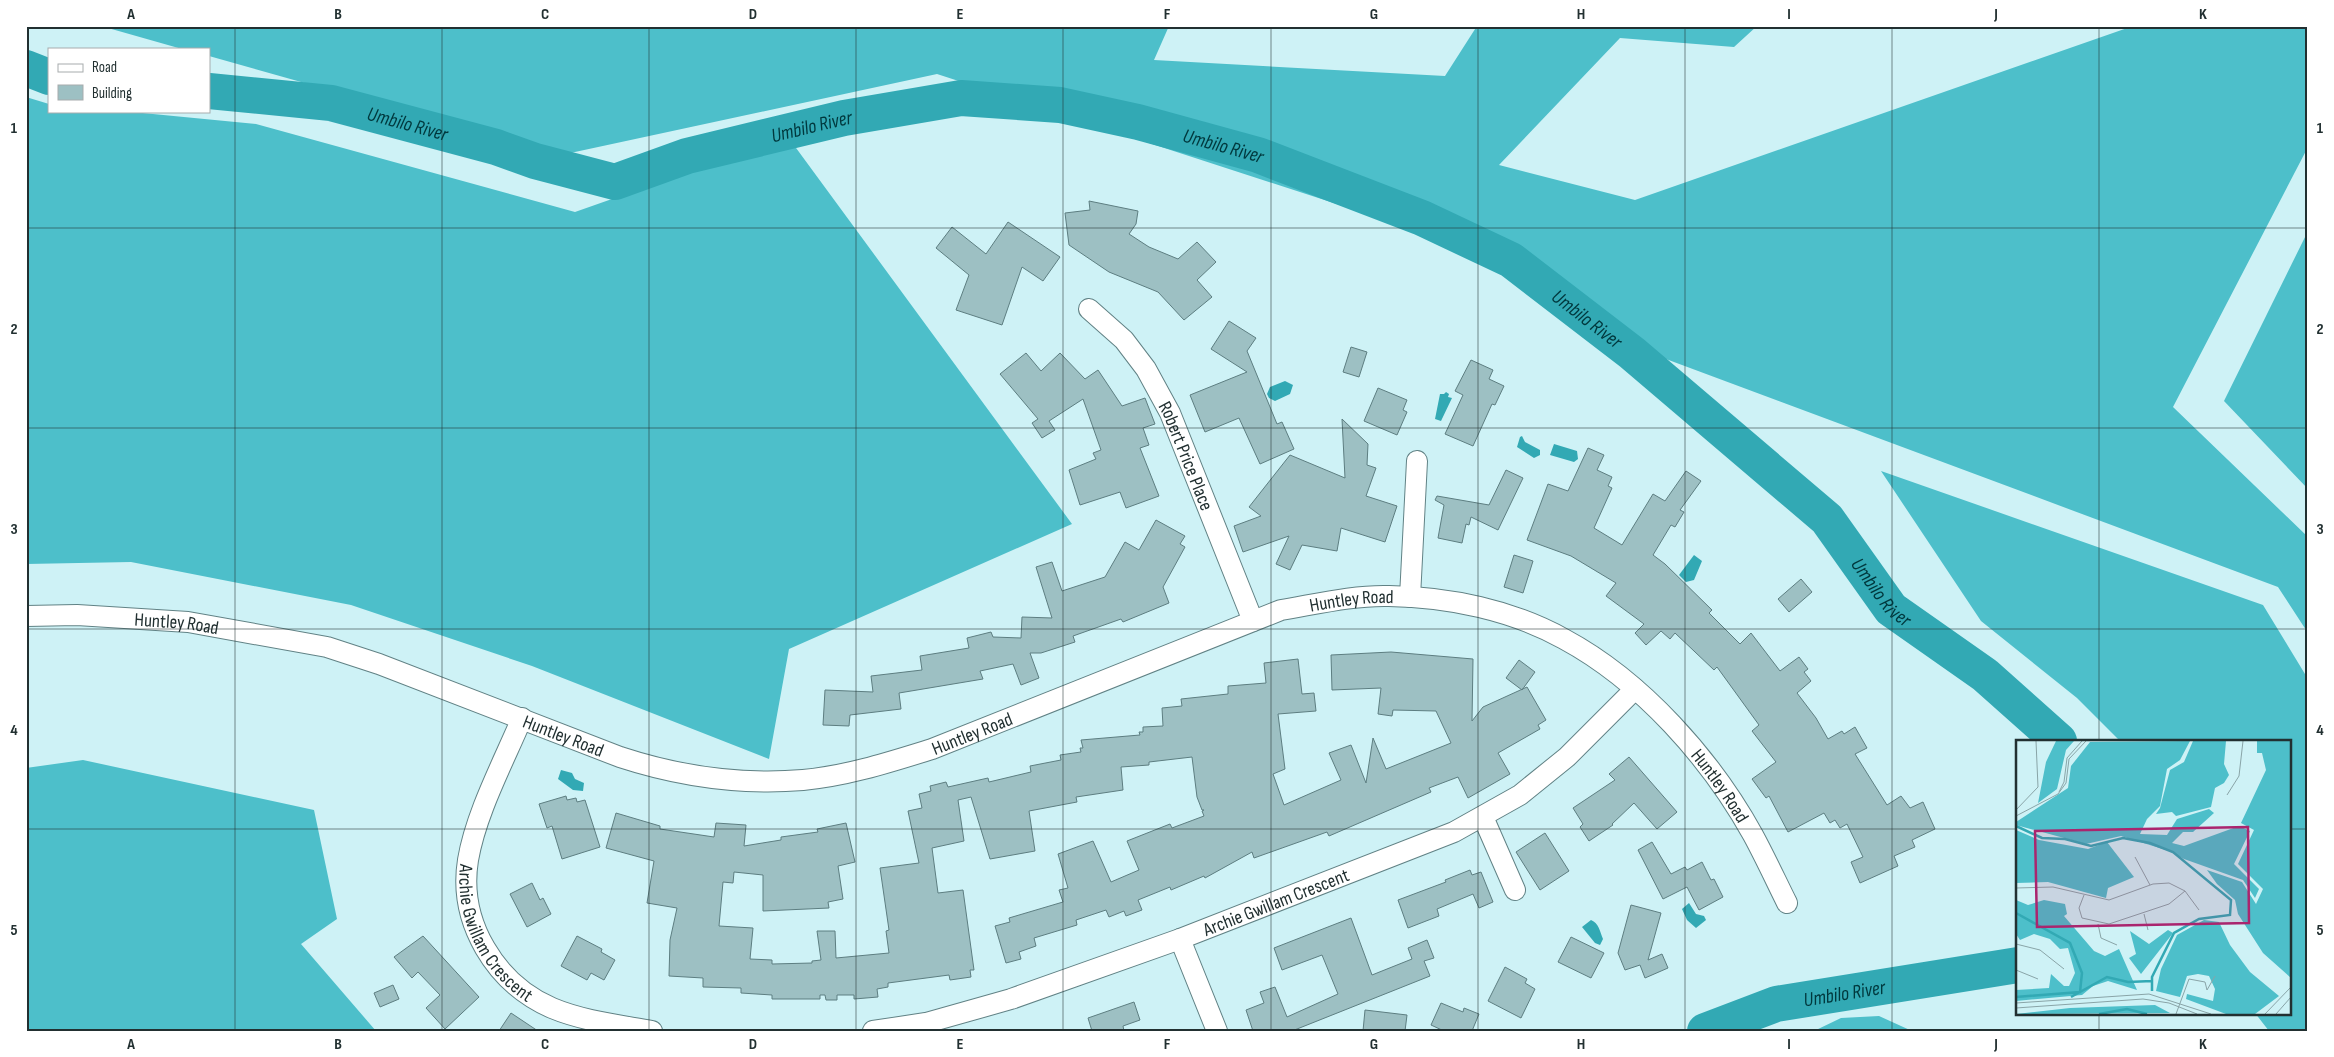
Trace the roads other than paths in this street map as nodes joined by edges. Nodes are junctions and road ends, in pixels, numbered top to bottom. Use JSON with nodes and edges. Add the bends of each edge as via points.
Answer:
{"nodes":[{"id":1,"x":1089,"y":308,"type":"dead end"},
{"id":2,"x":1416,"y":461,"type":"dead end"},
{"id":3,"x":1410,"y":597,"type":"junction"},
{"id":4,"x":26,"y":616,"type":"edge"},
{"id":5,"x":1253,"y":621,"type":"junction"},
{"id":6,"x":1634,"y":689,"type":"junction"},
{"id":7,"x":522,"y":718,"type":"junction"},
{"id":8,"x":1483,"y":817,"type":"junction"},
{"id":9,"x":1515,"y":890,"type":"dead end"},
{"id":10,"x":1787,"y":903,"type":"dead end"},
{"id":11,"x":1180,"y":939,"type":"junction"},
{"id":12,"x":652,"y":1031,"type":"edge"},
{"id":13,"x":873,"y":1031,"type":"edge"},
{"id":14,"x":1216,"y":1031,"type":"edge"}],
"edges":[{"from":1,"to":5,"type":"street","name":"Robert Price Place","via":[[1124,340],[1146,369],[1170,413]]},
{"from":2,"to":3,"type":"street"},
{"from":3,"to":5,"type":"street","name":"Huntley Road","via":[[1341,599],[1281,610]]},
{"from":3,"to":6,"type":"street","name":"Huntley Road","via":[[1462,603],[1518,619],[1563,638],[1606,664]]},
{"from":4,"to":7,"type":"street","name":"Huntley Road","via":[[78,615],[188,622],[327,647]]},
{"from":5,"to":7,"type":"street","name":"Huntley Road","via":[[932,749],[873,767],[803,780],[720,778],[653,768]]},
{"from":6,"to":8,"type":"street","name":"Archie Gwillam Crescent","via":[[1567,757],[1520,795]]},
{"from":6,"to":10,"type":"street","name":"Huntley Road","via":[[1698,754],[1725,791],[1753,835]]},
{"from":7,"to":12,"type":"street","name":"Archie Gwillam Crescent","via":[[474,835],[468,862],[470,915],[484,947],[502,972],[528,995],[562,1011]]},
{"from":8,"to":9,"type":"street"},
{"from":8,"to":11,"type":"street","name":"Archie Gwillam Crescent","via":[[1454,832]]},
{"from":11,"to":13,"type":"street","name":"Archie Gwillam Crescent","via":[[1011,999],[926,1023]]},
{"from":11,"to":14,"type":"street"}]}
